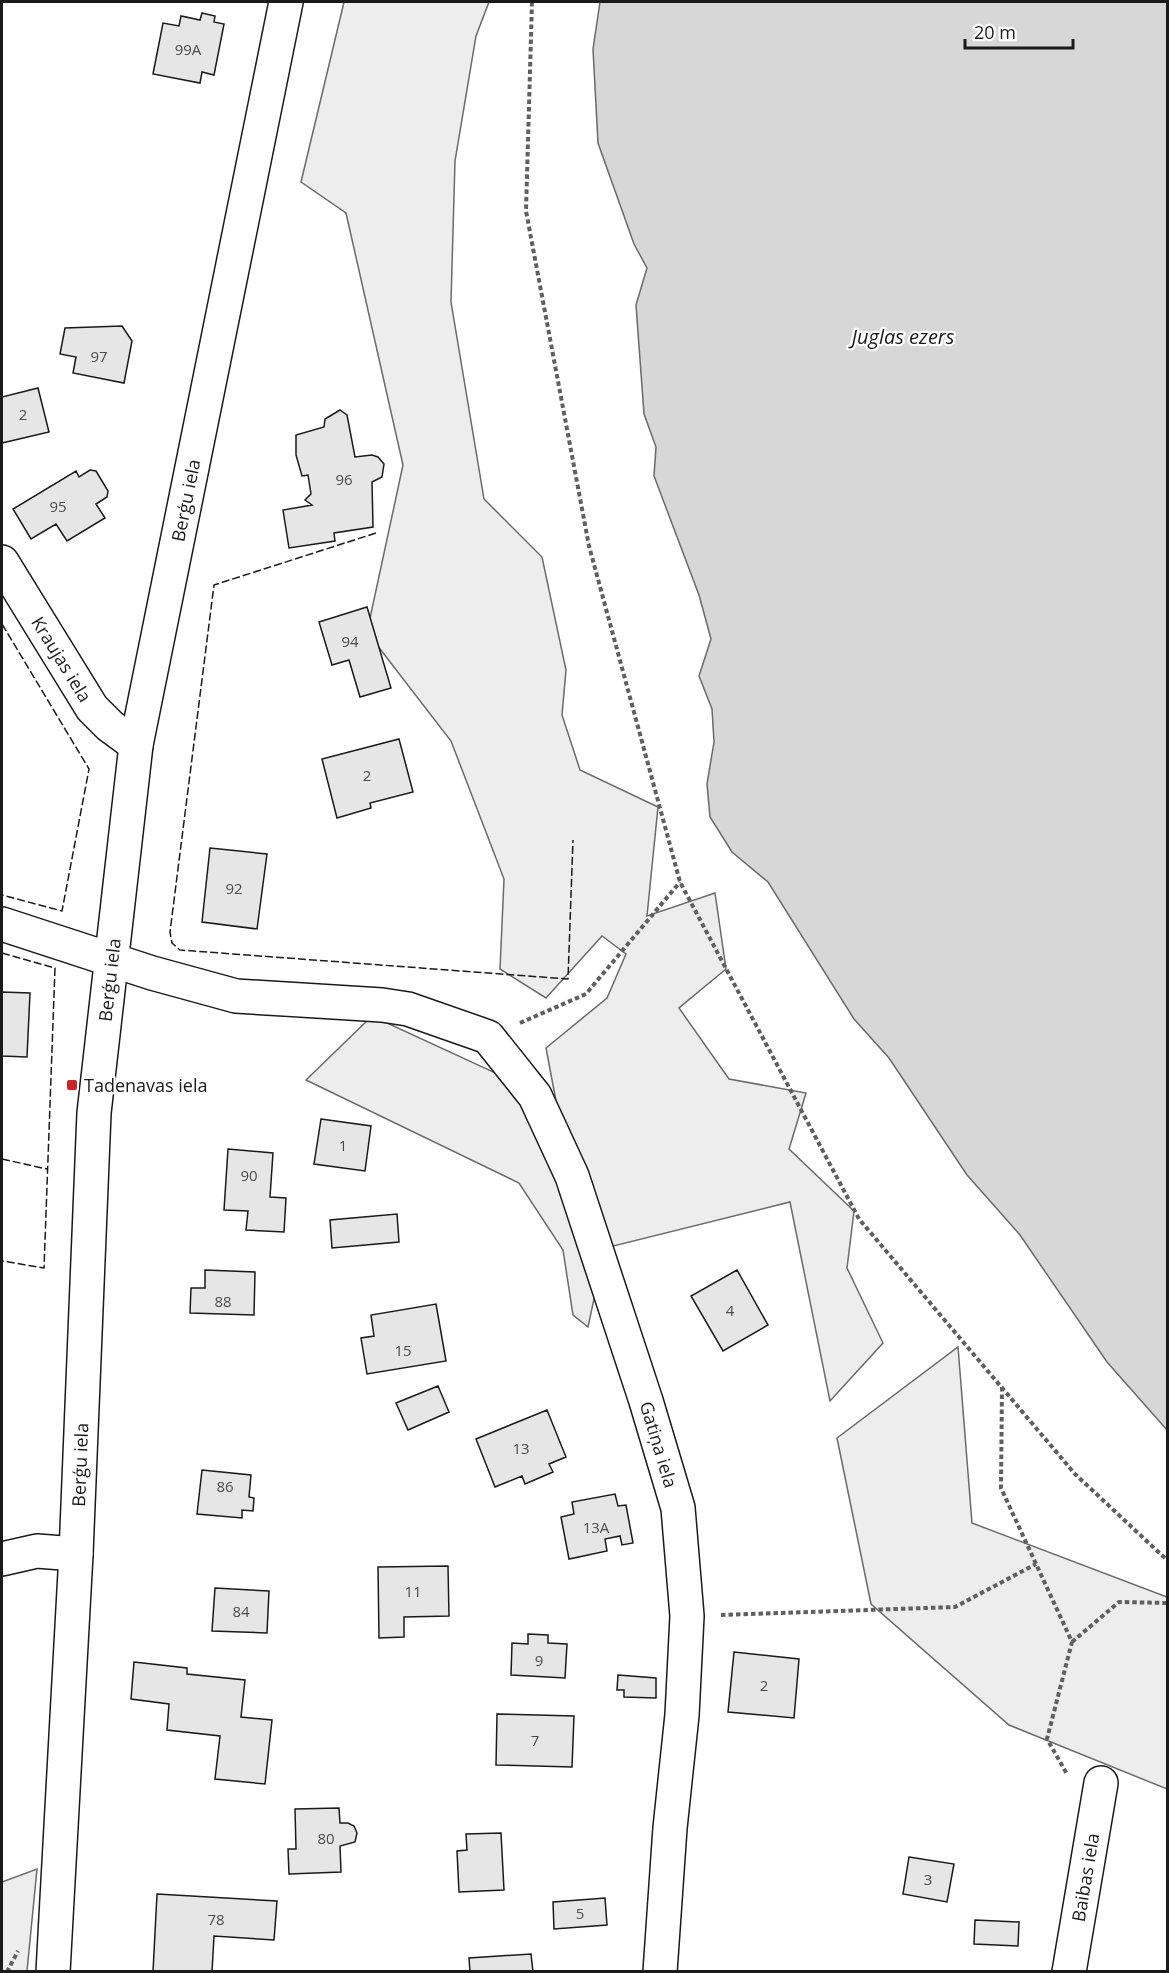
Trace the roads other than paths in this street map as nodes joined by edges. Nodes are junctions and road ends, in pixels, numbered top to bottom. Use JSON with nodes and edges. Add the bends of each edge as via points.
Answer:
{"nodes":[{"id":1,"x":286,"y":2,"type":"edge"},
{"id":2,"x":2,"y":562,"type":"edge"},
{"id":3,"x":136,"y":745,"type":"junction"},
{"id":4,"x":2,"y":924,"type":"edge"},
{"id":5,"x":113,"y":958,"type":"junction"},
{"id":6,"x":76,"y":1554,"type":"junction"},
{"id":7,"x":2,"y":1559,"type":"edge"},
{"id":8,"x":1101,"y":1783,"type":"dead end"},
{"id":9,"x":52,"y":1971,"type":"edge"},
{"id":10,"x":660,"y":1971,"type":"edge"},
{"id":11,"x":1069,"y":1971,"type":"edge"}],
"edges":[{"from":1,"to":3,"type":"street","name":"Berģu iela"},
{"from":2,"to":3,"type":"street","name":"Kraujas iela","via":[[92,708]]},
{"from":3,"to":5,"type":"street","name":"Berģu iela"},
{"from":4,"to":5,"type":"street"},
{"from":5,"to":6,"type":"street","name":"Berģu iela","via":[[94,1113]]},
{"from":5,"to":10,"type":"street","name":"Gatiņa iela","via":[[236,996],[408,1009],[488,1037],[535,1096],[572,1176],[678,1509],[687,1616]]},
{"from":6,"to":7,"type":"street","via":[[37,1551]]},
{"from":6,"to":9,"type":"street","name":"Berģu iela"},
{"from":8,"to":11,"type":"street","name":"Baibas iela"}]}
